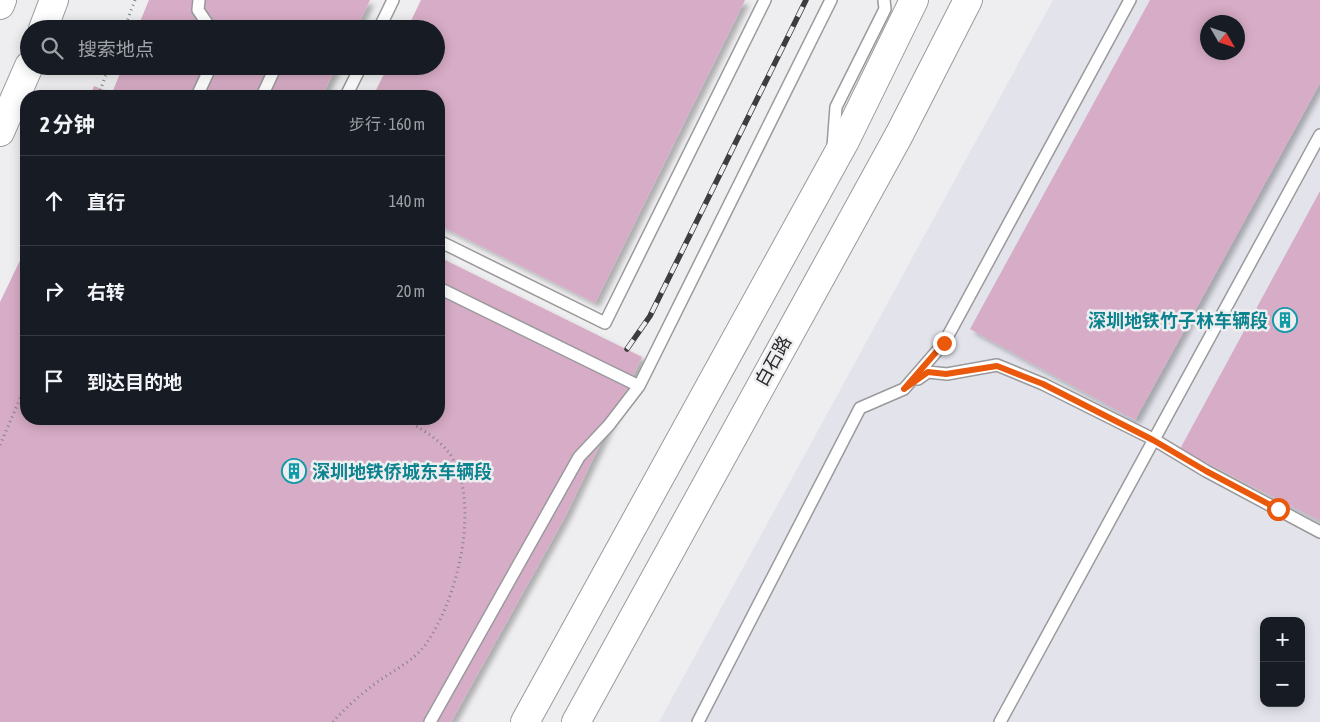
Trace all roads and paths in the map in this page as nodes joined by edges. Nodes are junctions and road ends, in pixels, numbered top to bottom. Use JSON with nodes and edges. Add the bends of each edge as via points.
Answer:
{"nodes":[{"id":1,"x":2,"y":0,"type":"edge"},
{"id":2,"x":54,"y":0,"type":"edge"},
{"id":3,"x":135,"y":0,"type":"edge"},
{"id":4,"x":199,"y":0,"type":"edge"},
{"id":5,"x":393,"y":0,"type":"edge"},
{"id":6,"x":765,"y":0,"type":"edge"},
{"id":7,"x":884,"y":0,"type":"edge"},
{"id":8,"x":914,"y":0,"type":"edge"},
{"id":9,"x":968,"y":0,"type":"edge"},
{"id":10,"x":1130,"y":0,"type":"edge"},
{"id":11,"x":830,"y":3,"type":"edge"},
{"id":12,"x":0,"y":5,"type":"edge"},
{"id":13,"x":46,"y":20,"type":"edge"},
{"id":14,"x":127,"y":20,"type":"edge"},
{"id":15,"x":204,"y":20,"type":"edge"},
{"id":16,"x":383,"y":20,"type":"edge"},
{"id":17,"x":25,"y":75,"type":"edge"},
{"id":18,"x":106,"y":75,"type":"edge"},
{"id":19,"x":207,"y":75,"type":"edge"},
{"id":20,"x":272,"y":75,"type":"edge"},
{"id":21,"x":356,"y":75,"type":"edge"},
{"id":22,"x":100,"y":90,"type":"edge"},
{"id":23,"x":200,"y":90,"type":"edge"},
{"id":24,"x":265,"y":90,"type":"edge"},
{"id":25,"x":349,"y":90,"type":"edge"},
{"id":26,"x":0,"y":132,"type":"edge"},
{"id":27,"x":1320,"y":135,"type":"edge"},
{"id":28,"x":831,"y":165,"type":"junction"},
{"id":29,"x":445,"y":245,"type":"edge"},
{"id":30,"x":445,"y":291,"type":"edge"},
{"id":31,"x":634,"y":384,"type":"junction"},
{"id":32,"x":904,"y":389,"type":"junction"},
{"id":33,"x":20,"y":399,"type":"edge"},
{"id":34,"x":413,"y":425,"type":"edge"},
{"id":35,"x":1153,"y":440,"type":"junction"},
{"id":36,"x":0,"y":445,"type":"edge"},
{"id":37,"x":1320,"y":532,"type":"edge"},
{"id":38,"x":333,"y":722,"type":"edge"},
{"id":39,"x":430,"y":722,"type":"edge"},
{"id":40,"x":525,"y":722,"type":"edge"},
{"id":41,"x":576,"y":722,"type":"edge"},
{"id":42,"x":698,"y":722,"type":"edge"},
{"id":43,"x":1000,"y":722,"type":"edge"}],
"edges":[{"from":1,"to":12,"type":"main road"},
{"from":2,"to":13,"type":"main road"},
{"from":3,"to":14,"type":"path"},
{"from":4,"to":15,"type":"lane","via":[[198,10]]},
{"from":5,"to":16,"type":"lane"},
{"from":6,"to":29,"type":"lane","via":[[605,323]]},
{"from":7,"to":28,"type":"lane","via":[[884,9],[836,107]]},
{"from":8,"to":28,"type":"main road"},
{"from":9,"to":41,"type":"main road","name":"白石路","via":[[899,135]]},
{"from":10,"to":32,"type":"lane","via":[[944,343]]},
{"from":11,"to":31,"type":"lane"},
{"from":17,"to":26,"type":"main road"},
{"from":18,"to":22,"type":"path"},
{"from":19,"to":23,"type":"lane"},
{"from":20,"to":24,"type":"lane"},
{"from":21,"to":25,"type":"lane"},
{"from":27,"to":35,"type":"lane"},
{"from":28,"to":40,"type":"main road"},
{"from":30,"to":31,"type":"lane"},
{"from":31,"to":39,"type":"lane","via":[[610,425],[579,457]]},
{"from":32,"to":35,"type":"lane","via":[[928,372],[946,374],[997,366],[1043,384]]},
{"from":32,"to":42,"type":"lane","via":[[860,408]]},
{"from":33,"to":36,"type":"path"},
{"from":34,"to":38,"type":"path","via":[[436,439],[453,458],[464,488],[464,535],[455,577],[442,616],[426,645],[406,664],[372,685]]},
{"from":35,"to":37,"type":"lane"},
{"from":35,"to":43,"type":"lane"}]}
